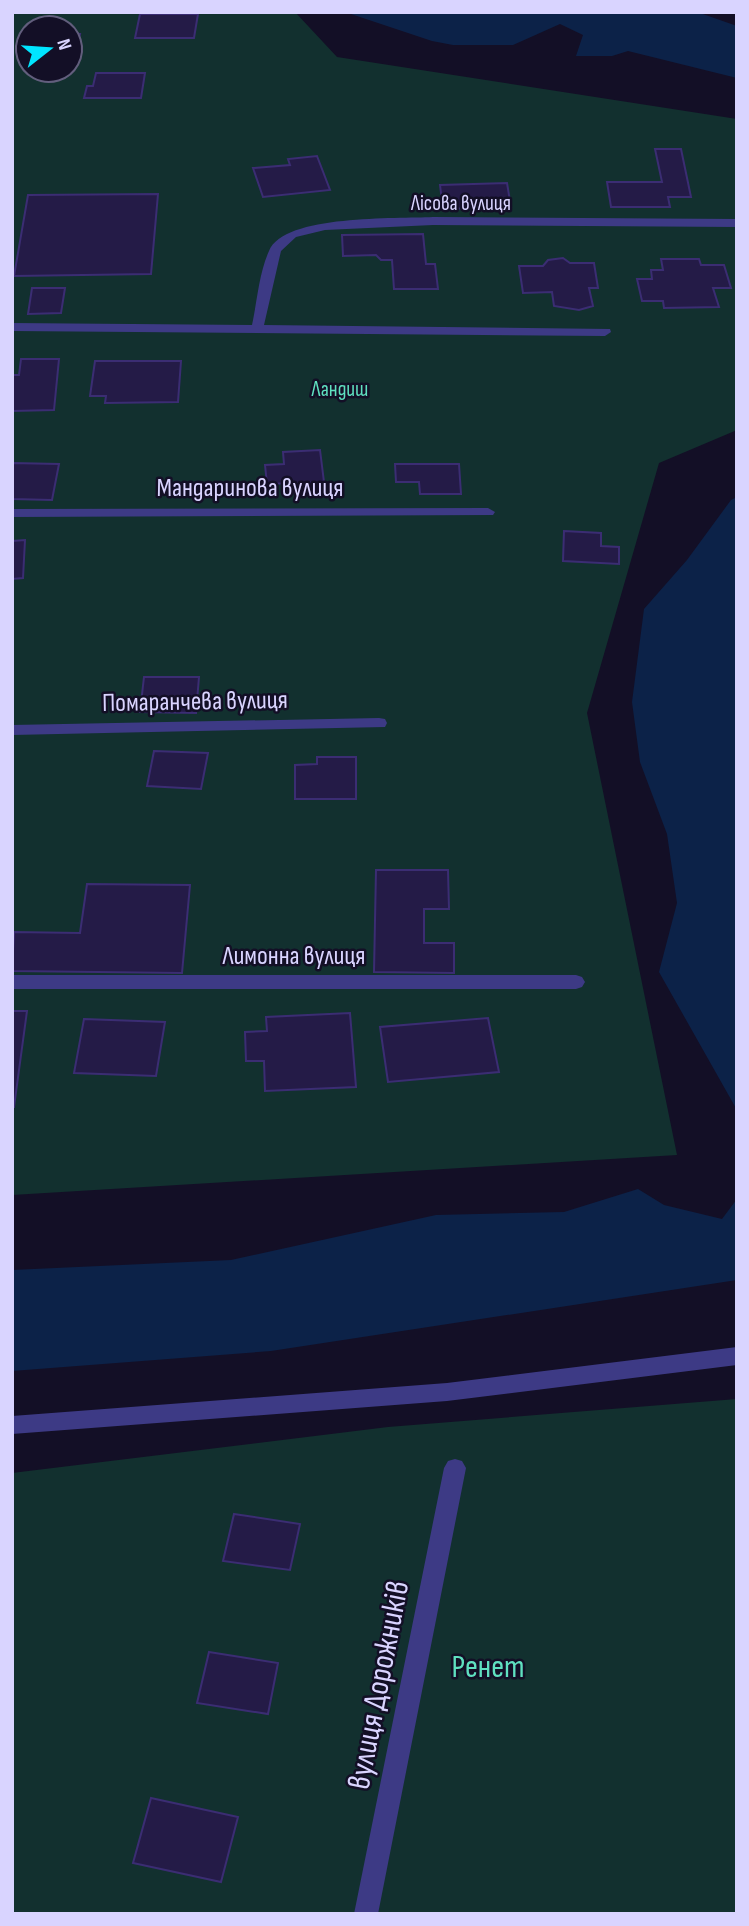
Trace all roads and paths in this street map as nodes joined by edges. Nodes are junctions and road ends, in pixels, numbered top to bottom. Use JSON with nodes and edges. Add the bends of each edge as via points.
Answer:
{"nodes":[{"id":1,"x":737,"y":223,"type":"edge"},
{"id":2,"x":12,"y":327,"type":"edge"},
{"id":3,"x":257,"y":330,"type":"junction"},
{"id":4,"x":605,"y":332,"type":"dead end"},
{"id":5,"x":488,"y":512,"type":"dead end"},
{"id":6,"x":12,"y":513,"type":"edge"},
{"id":7,"x":379,"y":723,"type":"dead end"},
{"id":8,"x":12,"y":730,"type":"edge"},
{"id":9,"x":12,"y":982,"type":"edge"},
{"id":10,"x":576,"y":982,"type":"dead end"},
{"id":11,"x":737,"y":1356,"type":"edge"},
{"id":12,"x":12,"y":1425,"type":"edge"},
{"id":13,"x":455,"y":1468,"type":"dead end"},
{"id":14,"x":366,"y":1914,"type":"edge"}],
"edges":[{"from":1,"to":3,"type":"street","name":"Лісова вулиця","via":[[433,221],[325,226],[292,234],[275,250]]},
{"from":2,"to":3,"type":"street"},
{"from":3,"to":4,"type":"street"},
{"from":5,"to":6,"type":"street","name":"Мандаринова вулиця"},
{"from":7,"to":8,"type":"street","name":"Помаранчева вулиця"},
{"from":9,"to":10,"type":"street","name":"Лимонна вулиця"},
{"from":11,"to":12,"type":"street","via":[[447,1392]]},
{"from":13,"to":14,"type":"street","name":"вулиця Дорожників"}]}
